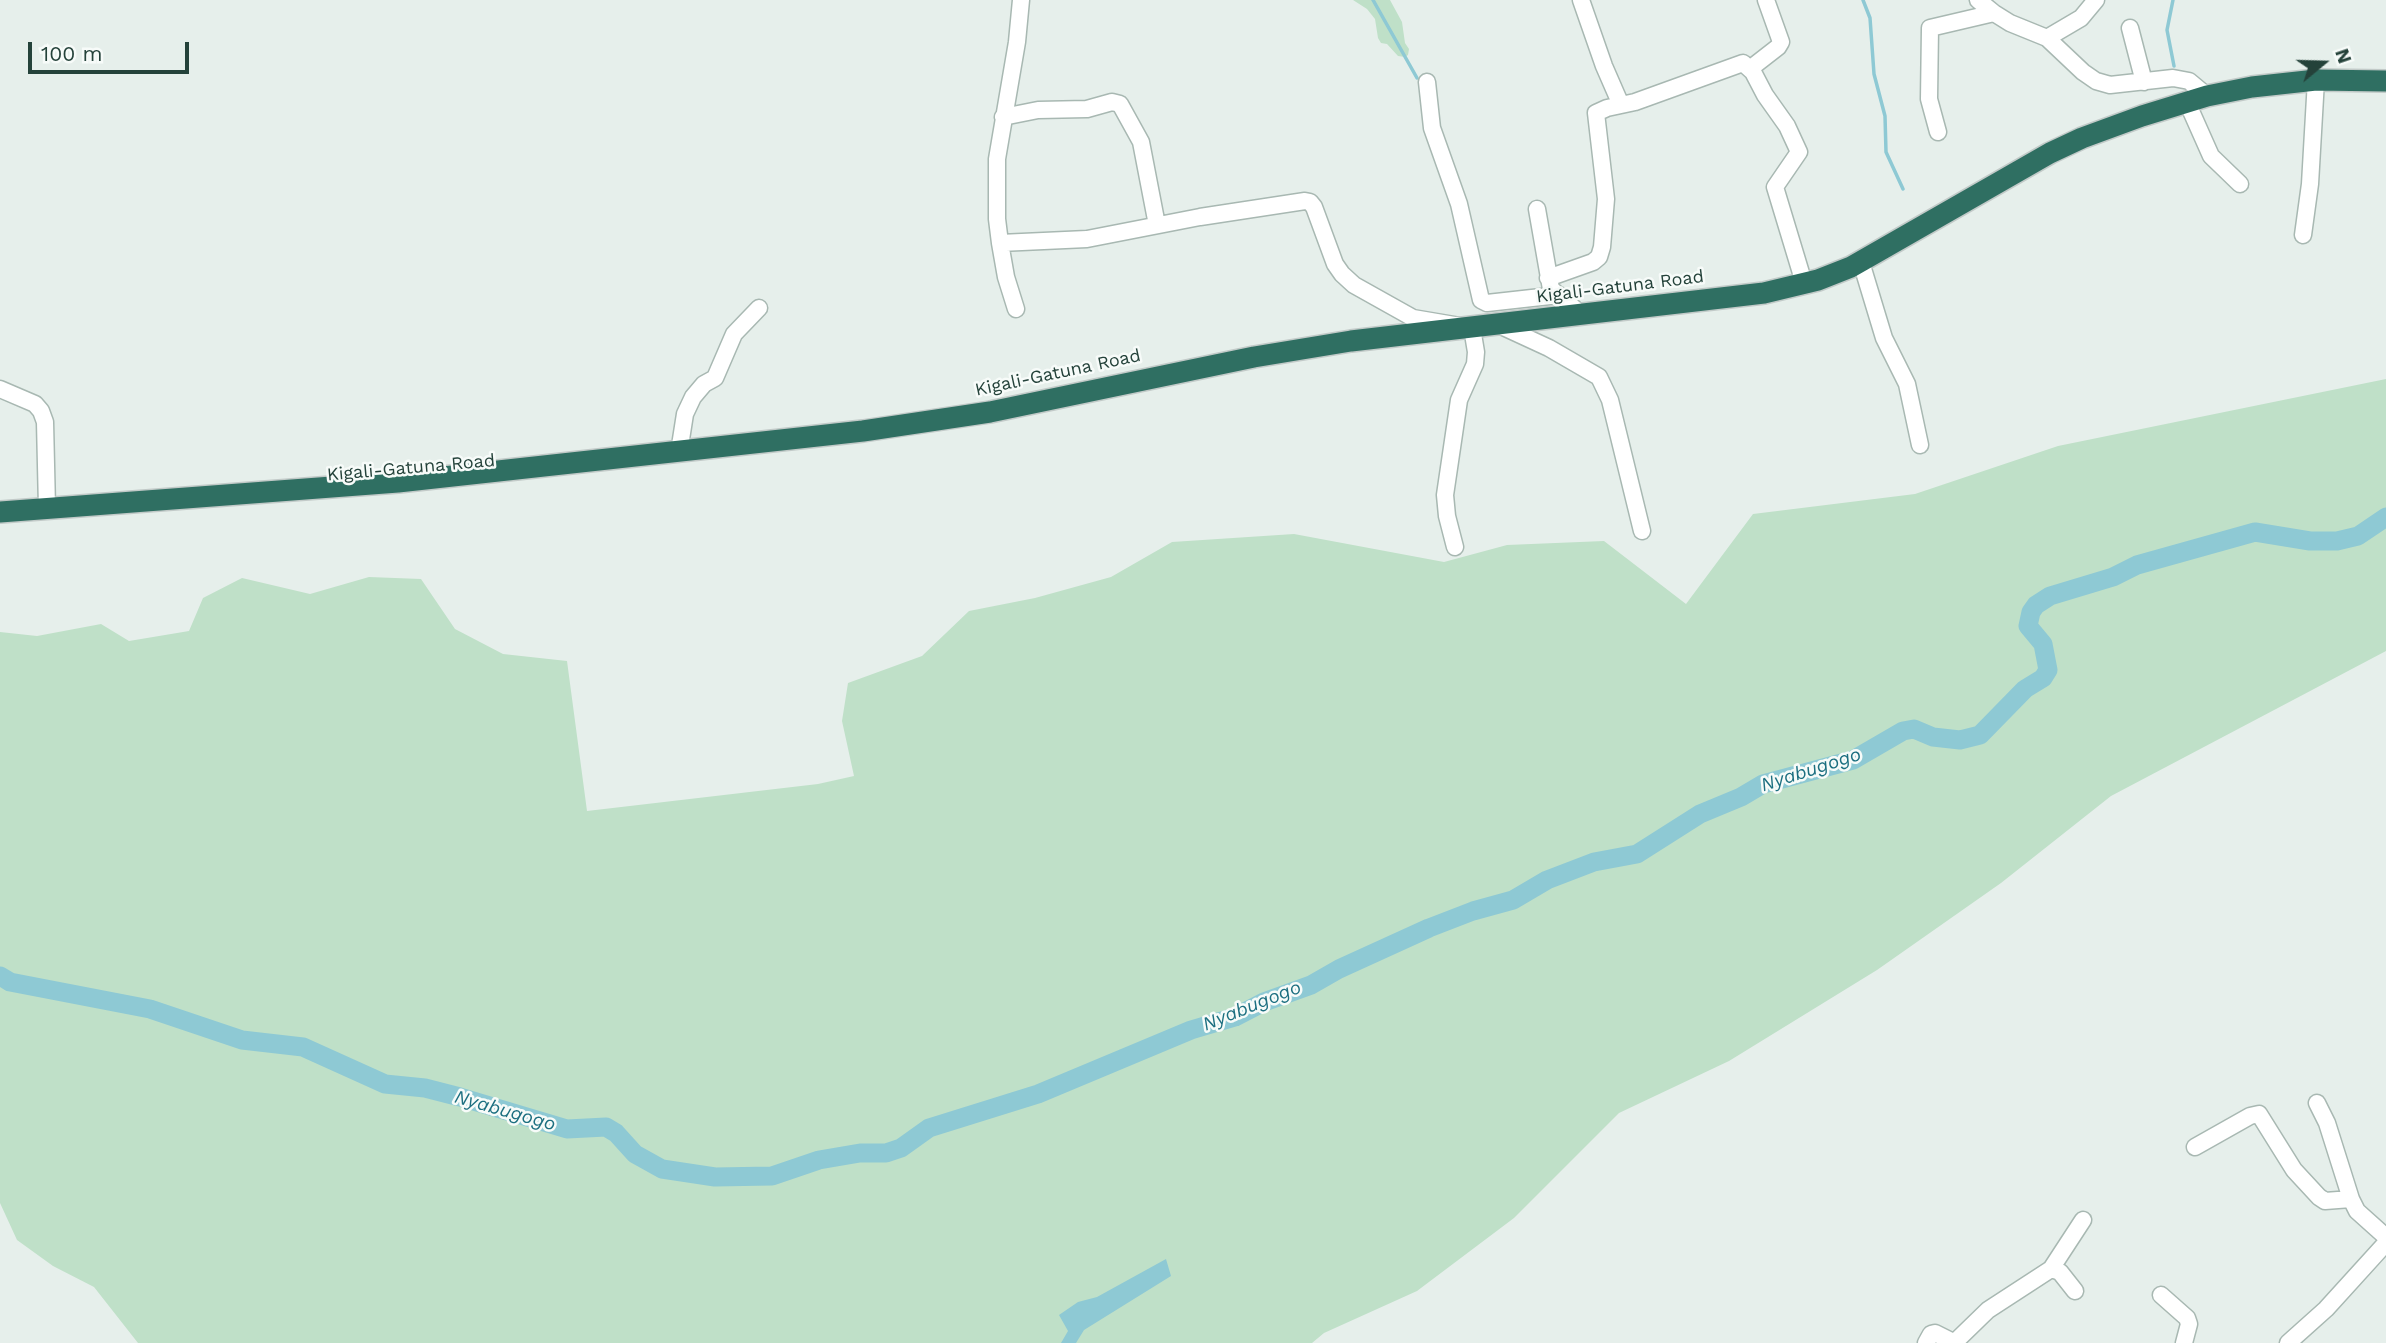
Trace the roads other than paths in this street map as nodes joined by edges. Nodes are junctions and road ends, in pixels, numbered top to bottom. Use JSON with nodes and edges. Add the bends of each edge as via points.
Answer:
{"nodes":[{"id":1,"x":1021,"y":0,"type":"edge"},
{"id":2,"x":1581,"y":0,"type":"edge"},
{"id":3,"x":1766,"y":0,"type":"edge"},
{"id":4,"x":1978,"y":0,"type":"edge"},
{"id":5,"x":2096,"y":0,"type":"edge"},
{"id":6,"x":1994,"y":13,"type":"junction"},
{"id":7,"x":2130,"y":28,"type":"dead end"},
{"id":8,"x":2047,"y":38,"type":"junction"},
{"id":9,"x":1751,"y":68,"type":"junction"},
{"id":10,"x":2316,"y":80,"type":"junction"},
{"id":11,"x":2386,"y":81,"type":"edge"},
{"id":12,"x":1427,"y":82,"type":"dead end"},
{"id":13,"x":2144,"y":82,"type":"junction"},
{"id":14,"x":2197,"y":99,"type":"junction"},
{"id":15,"x":1621,"y":104,"type":"junction"},
{"id":16,"x":1003,"y":117,"type":"junction"},
{"id":17,"x":1938,"y":132,"type":"dead end"},
{"id":18,"x":2240,"y":184,"type":"dead end"},
{"id":19,"x":1537,"y":209,"type":"dead end"},
{"id":20,"x":1157,"y":225,"type":"junction"},
{"id":21,"x":2303,"y":235,"type":"dead end"},
{"id":22,"x":1000,"y":243,"type":"junction"},
{"id":23,"x":1861,"y":262,"type":"junction"},
{"id":24,"x":1548,"y":278,"type":"junction"},
{"id":25,"x":1804,"y":283,"type":"junction"},
{"id":26,"x":1559,"y":295,"type":"junction"},
{"id":27,"x":759,"y":308,"type":"dead end"},
{"id":28,"x":1016,"y":309,"type":"dead end"},
{"id":29,"x":1583,"y":315,"type":"junction"},
{"id":30,"x":1497,"y":324,"type":"junction"},
{"id":31,"x":1472,"y":328,"type":"junction"},
{"id":32,"x":0,"y":389,"type":"edge"},
{"id":33,"x":824,"y":436,"type":"junction"},
{"id":34,"x":1920,"y":445,"type":"dead end"},
{"id":35,"x":679,"y":452,"type":"junction"},
{"id":36,"x":47,"y":508,"type":"junction"},
{"id":37,"x":0,"y":512,"type":"edge"},
{"id":38,"x":0,"y":521,"type":"edge"},
{"id":39,"x":1642,"y":531,"type":"dead end"},
{"id":40,"x":1455,"y":547,"type":"dead end"},
{"id":41,"x":2317,"y":1103,"type":"dead end"},
{"id":42,"x":2195,"y":1147,"type":"dead end"},
{"id":43,"x":2350,"y":1199,"type":"junction"},
{"id":44,"x":2083,"y":1220,"type":"dead end"},
{"id":45,"x":2386,"y":1237,"type":"edge"},
{"id":46,"x":2386,"y":1243,"type":"edge"},
{"id":47,"x":2051,"y":1269,"type":"junction"},
{"id":48,"x":2075,"y":1292,"type":"dead end"},
{"id":49,"x":2161,"y":1295,"type":"dead end"},
{"id":50,"x":1926,"y":1343,"type":"edge"},
{"id":51,"x":1955,"y":1343,"type":"edge"},
{"id":52,"x":2184,"y":1343,"type":"edge"},
{"id":53,"x":2288,"y":1343,"type":"edge"}],
"edges":[{"from":1,"to":16,"type":"street"},
{"from":2,"to":15,"type":"street"},
{"from":3,"to":9,"type":"street","via":[[1782,42]]},
{"from":4,"to":6,"type":"street"},
{"from":5,"to":8,"type":"street","via":[[2081,18]]},
{"from":6,"to":8,"type":"street"},
{"from":6,"to":17,"type":"street","via":[[1930,28],[1929,99]]},
{"from":7,"to":13,"type":"street"},
{"from":8,"to":13,"type":"street","via":[[2096,81],[2110,85]]},
{"from":9,"to":15,"type":"street","via":[[1743,62],[1735,64],[1635,103]]},
{"from":9,"to":25,"type":"street","via":[[1799,152],[1775,187]]},
{"from":10,"to":11,"type":"highway","name":"Kigali-Gatuna Road"},
{"from":10,"to":14,"type":"highway","name":"Kigali-Gatuna Road"},
{"from":10,"to":21,"type":"street"},
{"from":12,"to":26,"type":"street","via":[[1432,128],[1456,194],[1481,300]]},
{"from":13,"to":14,"type":"street","via":[[2189,81]]},
{"from":14,"to":18,"type":"street","via":[[2211,156]]},
{"from":14,"to":23,"type":"highway","name":"Kigali-Gatuna Road","via":[[2050,153]]},
{"from":15,"to":24,"type":"street","via":[[1596,113],[1606,199],[1599,257]]},
{"from":16,"to":20,"type":"street","via":[[1025,111],[1119,104],[1142,142]]},
{"from":16,"to":22,"type":"street","via":[[996,159]]},
{"from":19,"to":24,"type":"street"},
{"from":20,"to":22,"type":"street","via":[[1087,239]]},
{"from":20,"to":31,"type":"street","via":[[1310,202],[1335,264],[1354,285],[1413,318]]},
{"from":22,"to":28,"type":"street"},
{"from":23,"to":25,"type":"highway","name":"Kigali-Gatuna Road"},
{"from":23,"to":34,"type":"street","via":[[1884,338],[1908,384]]},
{"from":24,"to":26,"type":"street"},
{"from":25,"to":29,"type":"highway","name":"Kigali-Gatuna Road","via":[[1764,293]]},
{"from":26,"to":29,"type":"street"},
{"from":27,"to":35,"type":"street","via":[[734,334],[715,378],[693,397],[685,414]]},
{"from":29,"to":30,"type":"highway","name":"Kigali-Gatuna Road"},
{"from":30,"to":31,"type":"highway","name":"Kigali-Gatuna Road"},
{"from":30,"to":39,"type":"street","via":[[1599,377],[1610,400]]},
{"from":31,"to":33,"type":"highway","name":"Kigali-Gatuna Road","via":[[1254,357],[990,412]]},
{"from":31,"to":40,"type":"street","via":[[1475,364],[1459,400],[1446,495]]},
{"from":32,"to":36,"type":"street","via":[[41,411]]},
{"from":33,"to":35,"type":"highway","name":"Kigali-Gatuna Road"},
{"from":33,"to":38,"type":"highway","name":"Kigali-Gatuna Road","via":[[745,453],[416,492]]},
{"from":35,"to":36,"type":"highway","name":"Kigali-Gatuna Road","via":[[398,482]]},
{"from":36,"to":37,"type":"highway","name":"Kigali-Gatuna Road"},
{"from":41,"to":43,"type":"street"},
{"from":42,"to":43,"type":"street","via":[[2259,1114],[2294,1170],[2319,1197]]},
{"from":43,"to":45,"type":"street"},
{"from":44,"to":47,"type":"street"},
{"from":46,"to":53,"type":"street"},
{"from":47,"to":48,"type":"street","via":[[2060,1272]]},
{"from":47,"to":51,"type":"street","via":[[1988,1310]]},
{"from":49,"to":52,"type":"street","via":[[2187,1318]]},
{"from":50,"to":51,"type":"street","via":[[1936,1333]]}]}
